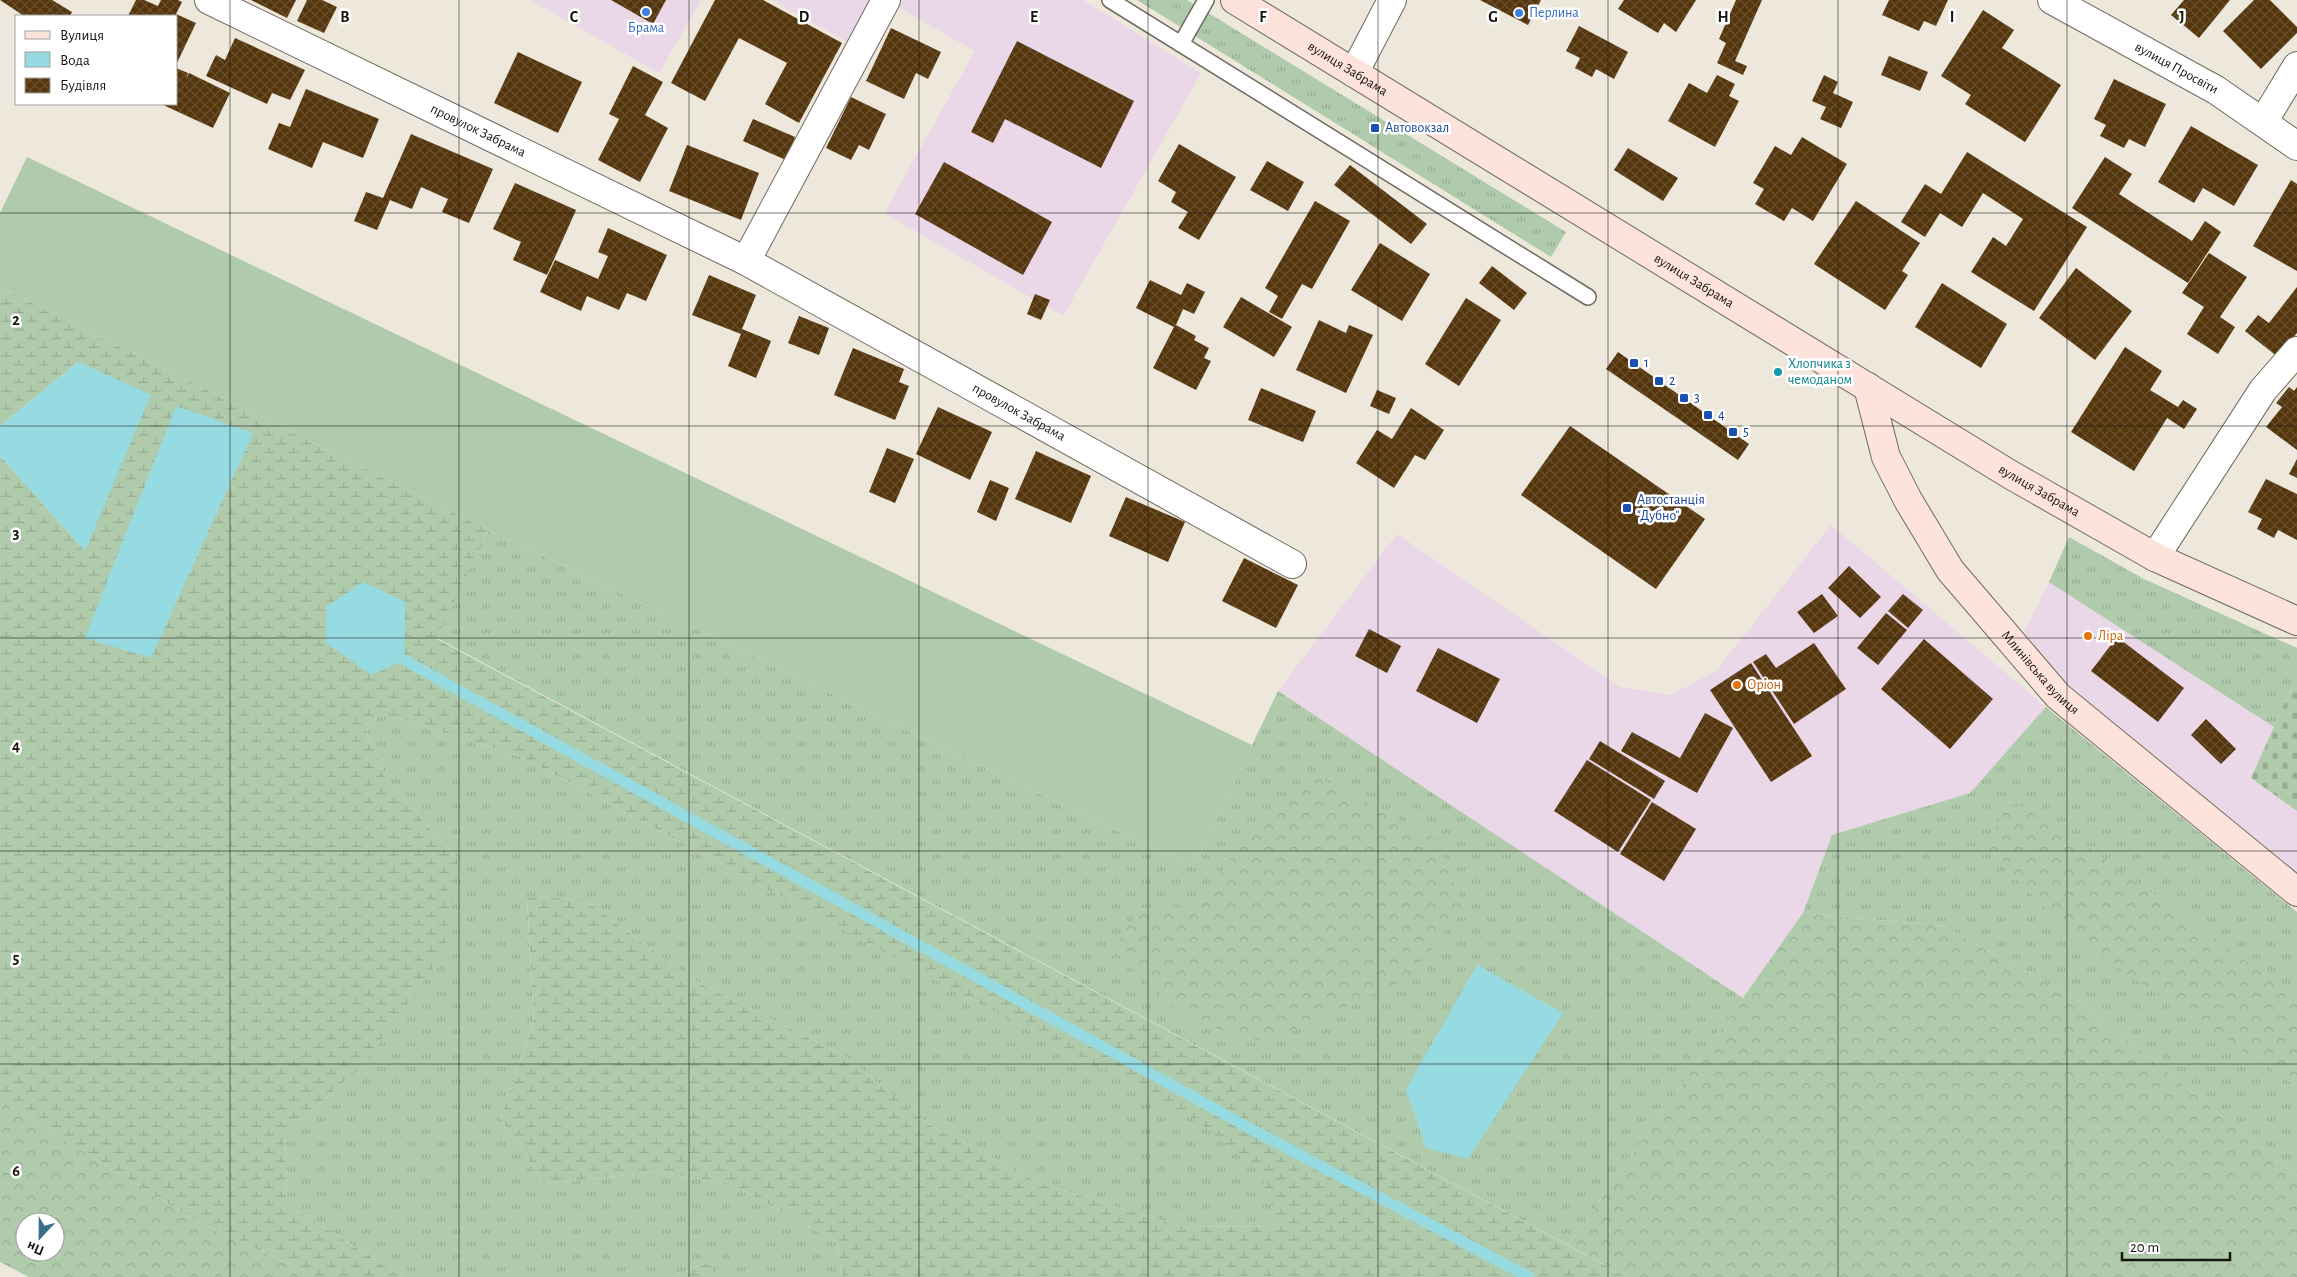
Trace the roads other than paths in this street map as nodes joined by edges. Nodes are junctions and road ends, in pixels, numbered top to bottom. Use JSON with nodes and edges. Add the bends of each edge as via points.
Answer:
{"nodes":[{"id":1,"x":209,"y":0,"type":"edge"},
{"id":2,"x":886,"y":0,"type":"edge"},
{"id":3,"x":1110,"y":0,"type":"edge"},
{"id":4,"x":1206,"y":0,"type":"edge"},
{"id":5,"x":1235,"y":0,"type":"edge"},
{"id":6,"x":1392,"y":0,"type":"edge"},
{"id":7,"x":2052,"y":0,"type":"edge"},
{"id":8,"x":1181,"y":44,"type":"junction"},
{"id":9,"x":2297,"y":66,"type":"edge"},
{"id":10,"x":1354,"y":73,"type":"junction"},
{"id":11,"x":2262,"y":122,"type":"junction"},
{"id":12,"x":2297,"y":146,"type":"edge"},
{"id":13,"x":746,"y":261,"type":"junction"},
{"id":14,"x":1588,"y":297,"type":"dead end"},
{"id":15,"x":2297,"y":351,"type":"edge"},
{"id":16,"x":1868,"y":387,"type":"junction"},
{"id":17,"x":2155,"y":557,"type":"junction"},
{"id":18,"x":1292,"y":564,"type":"dead end"},
{"id":19,"x":2297,"y":620,"type":"edge"},
{"id":20,"x":2297,"y":892,"type":"edge"}],
"edges":[{"from":1,"to":13,"type":"street","name":"провулок Забрама"},
{"from":2,"to":13,"type":"street"},
{"from":3,"to":8,"type":"lane"},
{"from":4,"to":8,"type":"lane"},
{"from":5,"to":10,"type":"main road","name":"вулиця Забрама"},
{"from":6,"to":10,"type":"street"},
{"from":7,"to":11,"type":"street","name":"вулиця Просвіти","via":[[2216,90]]},
{"from":8,"to":14,"type":"lane"},
{"from":9,"to":11,"type":"street"},
{"from":10,"to":16,"type":"main road","name":"вулиця Забрама"},
{"from":11,"to":12,"type":"street","name":"вулиця Просвіти"},
{"from":13,"to":18,"type":"street","name":"провулок Забрама"},
{"from":15,"to":17,"type":"street","via":[[2263,390]]},
{"from":16,"to":17,"type":"main road","name":"вулиця Забрама"},
{"from":16,"to":20,"type":"main road","name":"Млинівська вулиця","via":[[1886,457],[1950,570],[2058,696]]},
{"from":17,"to":19,"type":"main road","name":"вулиця Забрама"}]}
